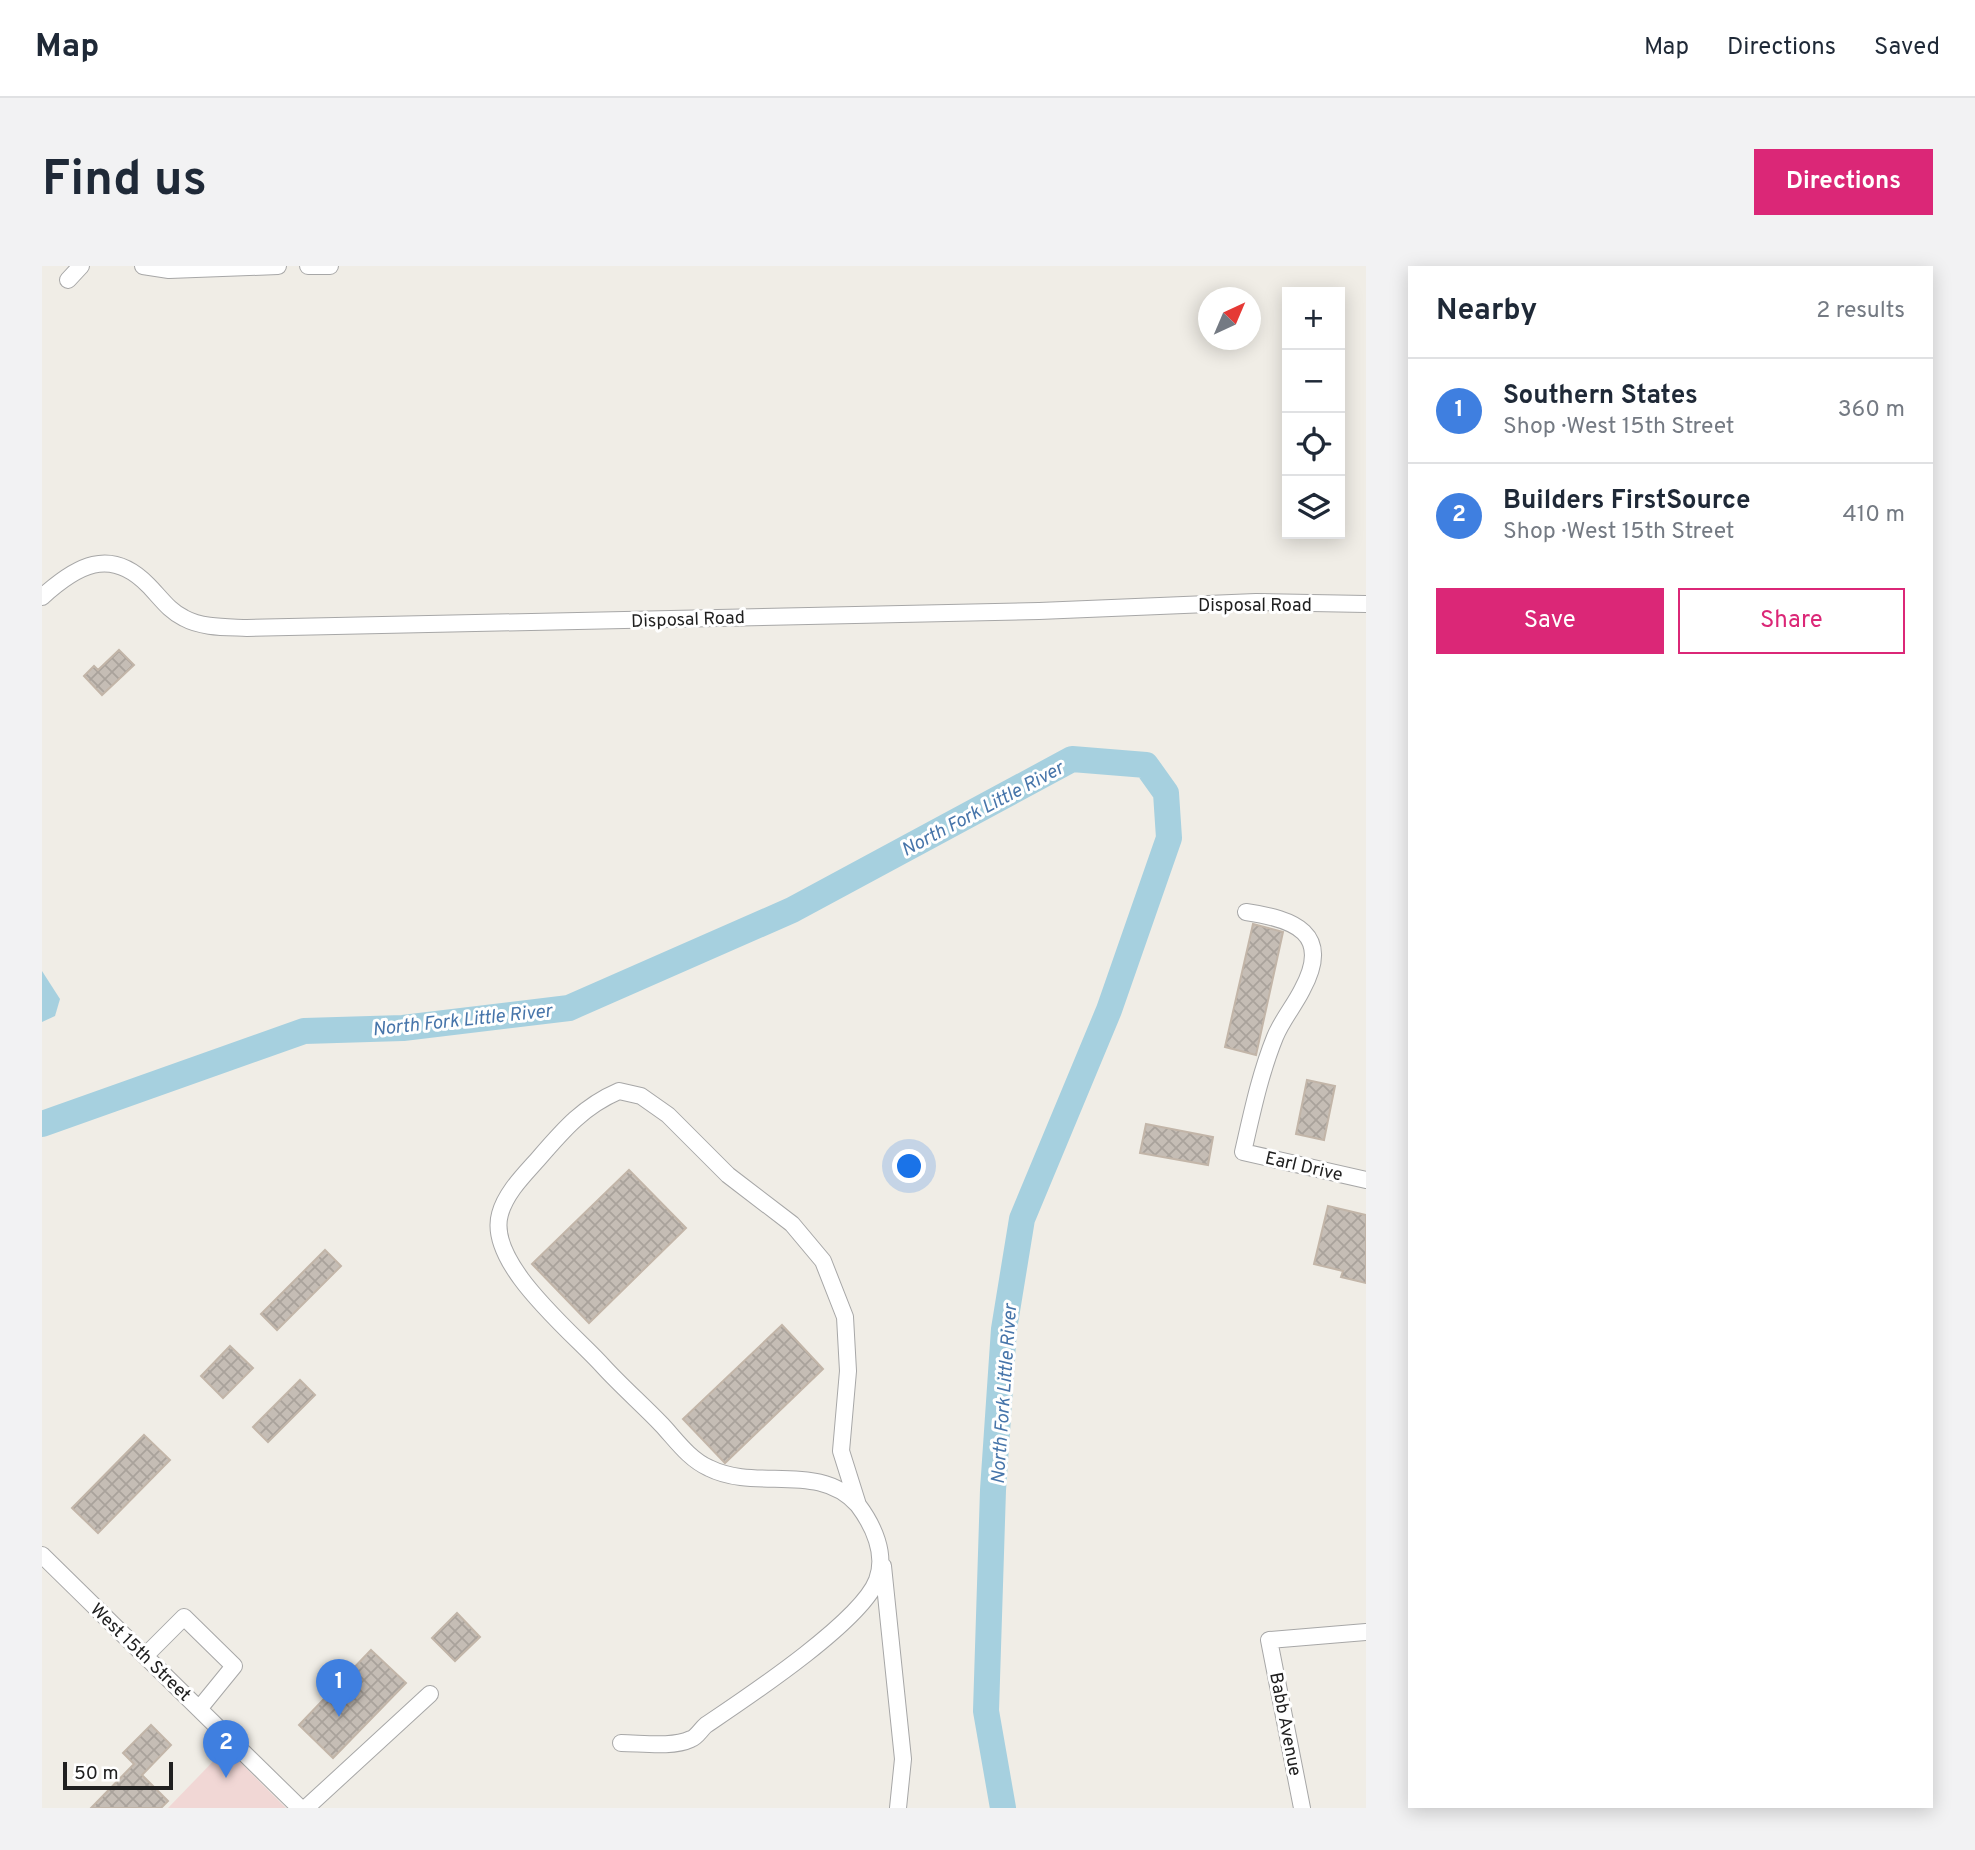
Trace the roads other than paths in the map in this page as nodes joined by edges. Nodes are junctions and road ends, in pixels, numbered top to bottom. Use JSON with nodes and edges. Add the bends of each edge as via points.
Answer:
{"nodes":[{"id":1,"x":81,"y":266,"type":"edge"},
{"id":2,"x":143,"y":266,"type":"edge"},
{"id":3,"x":278,"y":266,"type":"edge"},
{"id":4,"x":308,"y":266,"type":"edge"},
{"id":5,"x":330,"y":266,"type":"edge"},
{"id":6,"x":68,"y":280,"type":"dead end"},
{"id":7,"x":42,"y":597,"type":"edge"},
{"id":8,"x":1366,"y":604,"type":"edge"},
{"id":9,"x":1246,"y":912,"type":"dead end"},
{"id":10,"x":1366,"y":1180,"type":"edge"},
{"id":11,"x":858,"y":1505,"type":"junction"},
{"id":12,"x":42,"y":1555,"type":"edge"},
{"id":13,"x":881,"y":1556,"type":"junction"},
{"id":14,"x":1366,"y":1632,"type":"edge"},
{"id":15,"x":145,"y":1656,"type":"junction"},
{"id":16,"x":430,"y":1693,"type":"dead end"},
{"id":17,"x":200,"y":1709,"type":"junction"},
{"id":18,"x":621,"y":1743,"type":"dead end"},
{"id":19,"x":300,"y":1808,"type":"edge"},
{"id":20,"x":306,"y":1808,"type":"edge"},
{"id":21,"x":898,"y":1808,"type":"edge"},
{"id":22,"x":1302,"y":1808,"type":"edge"}],
"edges":[{"from":1,"to":6,"type":"street"},
{"from":2,"to":3,"type":"street","via":[[169,270]]},
{"from":4,"to":5,"type":"street"},
{"from":7,"to":8,"type":"street","name":"Disposal Road","via":[[79,570],[102,562],[137,575],[186,620],[247,628],[1256,602]]},
{"from":9,"to":10,"type":"street","name":"Earl Drive","via":[[1296,923],[1306,933],[1312,955],[1303,989],[1267,1057],[1243,1152]]},
{"from":11,"to":11,"type":"street","via":[[841,1451],[848,1371],[845,1317],[823,1261],[792,1224],[728,1175],[650,1101],[630,1091],[597,1100],[576,1115],[503,1205],[498,1227],[506,1260],[698,1462],[755,1480],[822,1482],[842,1490]]},
{"from":11,"to":13,"type":"street"},
{"from":12,"to":15,"type":"street","name":"West 15th Street"},
{"from":13,"to":18,"type":"street","via":[[877,1579],[844,1622],[692,1739]]},
{"from":13,"to":21,"type":"street","via":[[903,1759]]},
{"from":14,"to":22,"type":"street","name":"Babb Avenue","via":[[1269,1640]]},
{"from":15,"to":17,"type":"street","name":"West 15th Street"},
{"from":15,"to":17,"type":"street","via":[[184,1617],[234,1666]]},
{"from":16,"to":20,"type":"street"},
{"from":17,"to":19,"type":"street","name":"West 15th Street"}]}
